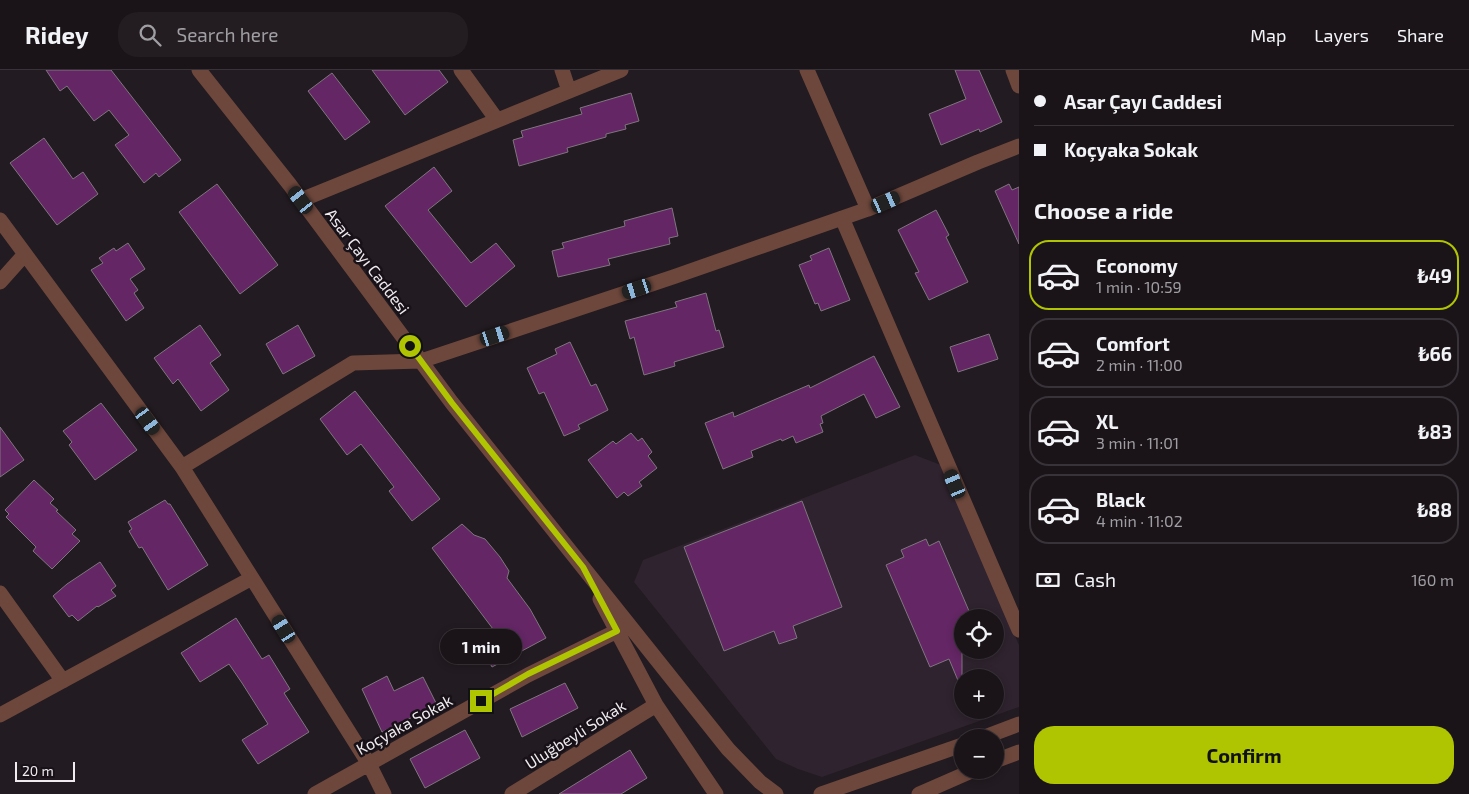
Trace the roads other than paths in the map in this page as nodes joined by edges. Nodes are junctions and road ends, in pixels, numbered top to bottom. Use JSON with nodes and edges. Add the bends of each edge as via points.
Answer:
{"nodes":[{"id":1,"x":199,"y":70,"type":"edge"},
{"id":2,"x":461,"y":70,"type":"edge"},
{"id":3,"x":562,"y":70,"type":"edge"},
{"id":4,"x":621,"y":70,"type":"edge"},
{"id":5,"x":807,"y":70,"type":"edge"},
{"id":6,"x":1013,"y":70,"type":"edge"},
{"id":7,"x":1019,"y":86,"type":"edge"},
{"id":8,"x":569,"y":91,"type":"junction"},
{"id":9,"x":496,"y":120,"type":"junction"},
{"id":10,"x":1019,"y":146,"type":"edge"},
{"id":11,"x":301,"y":200,"type":"junction"},
{"id":12,"x":868,"y":210,"type":"junction"},
{"id":13,"x":842,"y":218,"type":"junction"},
{"id":14,"x":0,"y":220,"type":"edge"},
{"id":15,"x":25,"y":254,"type":"junction"},
{"id":16,"x":0,"y":282,"type":"edge"},
{"id":17,"x":421,"y":360,"type":"junction"},
{"id":18,"x":182,"y":467,"type":"junction"},
{"id":19,"x":583,"y":567,"type":"junction"},
{"id":20,"x":252,"y":578,"type":"junction"},
{"id":21,"x":0,"y":593,"type":"edge"},
{"id":22,"x":1019,"y":630,"type":"edge"},
{"id":23,"x":617,"y":631,"type":"junction"},
{"id":24,"x":63,"y":681,"type":"junction"},
{"id":25,"x":656,"y":705,"type":"junction"},
{"id":26,"x":0,"y":716,"type":"edge"},
{"id":27,"x":1019,"y":724,"type":"edge"},
{"id":28,"x":1004,"y":730,"type":"edge"},
{"id":29,"x":954,"y":748,"type":"edge"},
{"id":30,"x":1019,"y":752,"type":"edge"},
{"id":31,"x":1004,"y":758,"type":"edge"},
{"id":32,"x":369,"y":764,"type":"junction"},
{"id":33,"x":954,"y":779,"type":"edge"},
{"id":34,"x":315,"y":794,"type":"edge"},
{"id":35,"x":384,"y":794,"type":"edge"},
{"id":36,"x":512,"y":794,"type":"edge"},
{"id":37,"x":716,"y":794,"type":"edge"},
{"id":38,"x":776,"y":794,"type":"edge"},
{"id":39,"x":821,"y":794,"type":"edge"},
{"id":40,"x":918,"y":794,"type":"edge"}],
"edges":[{"from":1,"to":11,"type":"street","name":"Asar Çayı Caddesi"},
{"from":2,"to":9,"type":"street"},
{"from":3,"to":8,"type":"street"},
{"from":4,"to":8,"type":"street"},
{"from":5,"to":12,"type":"street"},
{"from":6,"to":7,"type":"street"},
{"from":8,"to":9,"type":"street"},
{"from":9,"to":11,"type":"street"},
{"from":10,"to":12,"type":"street"},
{"from":11,"to":17,"type":"street","name":"Asar Çayı Caddesi"},
{"from":12,"to":13,"type":"street"},
{"from":13,"to":17,"type":"street"},
{"from":13,"to":22,"type":"street"},
{"from":14,"to":15,"type":"street"},
{"from":15,"to":16,"type":"street"},
{"from":15,"to":18,"type":"street"},
{"from":17,"to":18,"type":"street","via":[[353,363]]},
{"from":17,"to":19,"type":"street","name":"Asar Çayı Caddesi"},
{"from":18,"to":20,"type":"street"},
{"from":19,"to":23,"type":"street"},
{"from":19,"to":38,"type":"street","via":[[728,749]]},
{"from":20,"to":24,"type":"street"},
{"from":20,"to":32,"type":"street"},
{"from":21,"to":24,"type":"street"},
{"from":23,"to":25,"type":"street"},
{"from":23,"to":32,"type":"street","name":"Koçyaka Sokak","via":[[528,674]]},
{"from":24,"to":26,"type":"street"},
{"from":25,"to":36,"type":"street","name":"Uluğbeyli Sokak"},
{"from":25,"to":37,"type":"street"},
{"from":27,"to":28,"type":"street"},
{"from":29,"to":39,"type":"street"},
{"from":30,"to":31,"type":"street"},
{"from":32,"to":34,"type":"street","name":"Koçyaka Sokak"},
{"from":32,"to":35,"type":"street"},
{"from":33,"to":40,"type":"street"}]}
